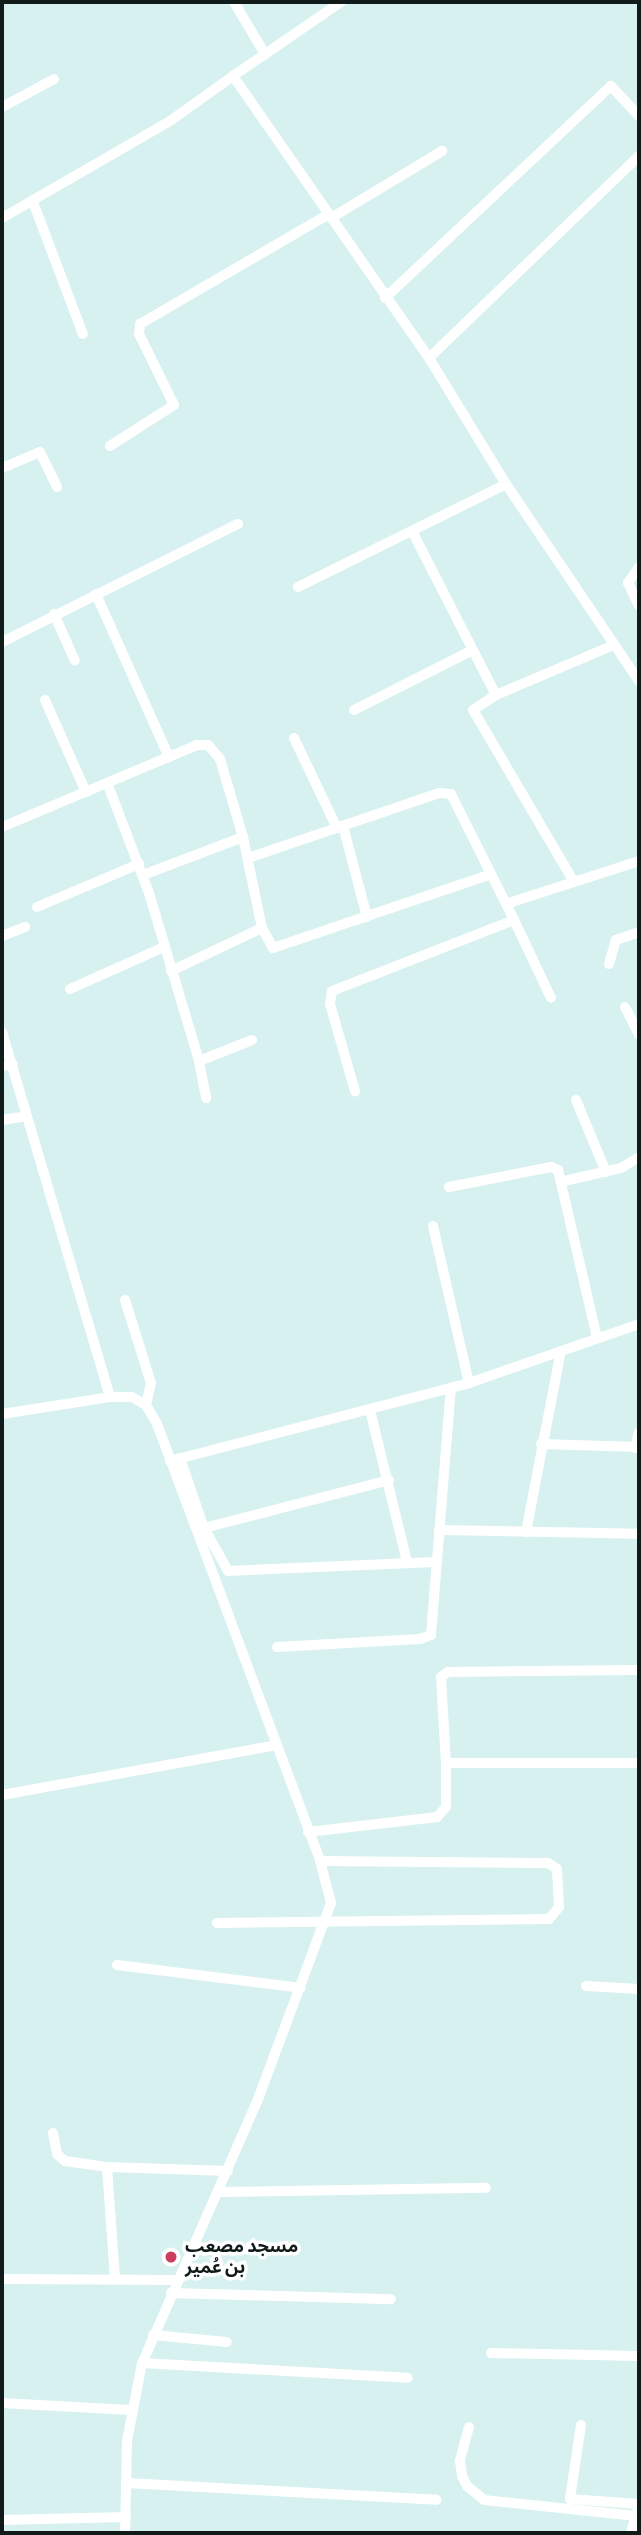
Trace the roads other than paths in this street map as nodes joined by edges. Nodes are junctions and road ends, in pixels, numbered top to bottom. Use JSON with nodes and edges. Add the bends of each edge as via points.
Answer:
{"nodes":[{"id":1,"x":234,"y":2,"type":"edge"},
{"id":2,"x":341,"y":2,"type":"edge"},
{"id":3,"x":265,"y":54,"type":"junction"},
{"id":4,"x":233,"y":76,"type":"junction"},
{"id":5,"x":54,"y":79,"type":"dead end"},
{"id":6,"x":2,"y":107,"type":"edge"},
{"id":7,"x":639,"y":116,"type":"edge"},
{"id":8,"x":442,"y":151,"type":"dead end"},
{"id":9,"x":639,"y":156,"type":"edge"},
{"id":10,"x":33,"y":202,"type":"junction"},
{"id":11,"x":329,"y":216,"type":"junction"},
{"id":12,"x":2,"y":218,"type":"edge"},
{"id":13,"x":385,"y":298,"type":"junction"},
{"id":14,"x":83,"y":334,"type":"dead end"},
{"id":15,"x":429,"y":358,"type":"junction"},
{"id":16,"x":110,"y":446,"type":"dead end"},
{"id":17,"x":2,"y":468,"type":"edge"},
{"id":18,"x":506,"y":484,"type":"junction"},
{"id":19,"x":57,"y":487,"type":"dead end"},
{"id":20,"x":238,"y":524,"type":"dead end"},
{"id":21,"x":412,"y":531,"type":"junction"},
{"id":22,"x":639,"y":567,"type":"edge"},
{"id":23,"x":298,"y":587,"type":"dead end"},
{"id":24,"x":96,"y":594,"type":"junction"},
{"id":25,"x":639,"y":606,"type":"edge"},
{"id":26,"x":54,"y":614,"type":"junction"},
{"id":27,"x":2,"y":642,"type":"edge"},
{"id":28,"x":614,"y":645,"type":"junction"},
{"id":29,"x":471,"y":651,"type":"junction"},
{"id":30,"x":75,"y":661,"type":"dead end"},
{"id":31,"x":639,"y":681,"type":"edge"},
{"id":32,"x":496,"y":695,"type":"junction"},
{"id":33,"x":45,"y":700,"type":"dead end"},
{"id":34,"x":354,"y":710,"type":"dead end"},
{"id":35,"x":294,"y":738,"type":"dead end"},
{"id":36,"x":169,"y":757,"type":"junction"},
{"id":37,"x":108,"y":785,"type":"junction"},
{"id":38,"x":86,"y":792,"type":"junction"},
{"id":39,"x":2,"y":827,"type":"edge"},
{"id":40,"x":340,"y":827,"type":"junction"},
{"id":41,"x":243,"y":837,"type":"junction"},
{"id":42,"x":248,"y":858,"type":"junction"},
{"id":43,"x":639,"y":861,"type":"edge"},
{"id":44,"x":139,"y":864,"type":"junction"},
{"id":45,"x":491,"y":874,"type":"junction"},
{"id":46,"x":143,"y":875,"type":"junction"},
{"id":47,"x":574,"y":882,"type":"junction"},
{"id":48,"x":506,"y":904,"type":"junction"},
{"id":49,"x":37,"y":906,"type":"dead end"},
{"id":50,"x":367,"y":917,"type":"junction"},
{"id":51,"x":514,"y":920,"type":"junction"},
{"id":52,"x":26,"y":927,"type":"dead end"},
{"id":53,"x":262,"y":928,"type":"junction"},
{"id":54,"x":639,"y":932,"type":"edge"},
{"id":55,"x":2,"y":936,"type":"edge"},
{"id":56,"x":164,"y":947,"type":"junction"},
{"id":57,"x":609,"y":964,"type":"dead end"},
{"id":58,"x":172,"y":971,"type":"junction"},
{"id":59,"x":70,"y":989,"type":"dead end"},
{"id":60,"x":551,"y":998,"type":"dead end"},
{"id":61,"x":625,"y":1007,"type":"dead end"},
{"id":62,"x":2,"y":1032,"type":"edge"},
{"id":63,"x":639,"y":1035,"type":"edge"},
{"id":64,"x":252,"y":1041,"type":"dead end"},
{"id":65,"x":199,"y":1061,"type":"junction"},
{"id":66,"x":13,"y":1064,"type":"junction"},
{"id":67,"x":2,"y":1066,"type":"edge"},
{"id":68,"x":355,"y":1091,"type":"dead end"},
{"id":69,"x":206,"y":1098,"type":"dead end"},
{"id":70,"x":576,"y":1100,"type":"dead end"},
{"id":71,"x":27,"y":1116,"type":"junction"},
{"id":72,"x":2,"y":1120,"type":"edge"},
{"id":73,"x":639,"y":1157,"type":"edge"},
{"id":74,"x":606,"y":1172,"type":"junction"},
{"id":75,"x":564,"y":1181,"type":"junction"},
{"id":76,"x":449,"y":1187,"type":"dead end"},
{"id":77,"x":433,"y":1226,"type":"dead end"},
{"id":78,"x":125,"y":1300,"type":"dead end"},
{"id":79,"x":639,"y":1324,"type":"edge"},
{"id":80,"x":597,"y":1338,"type":"junction"},
{"id":81,"x":561,"y":1351,"type":"junction"},
{"id":82,"x":470,"y":1383,"type":"junction"},
{"id":83,"x":451,"y":1388,"type":"junction"},
{"id":84,"x":110,"y":1397,"type":"junction"},
{"id":85,"x":146,"y":1405,"type":"junction"},
{"id":86,"x":370,"y":1410,"type":"junction"},
{"id":87,"x":2,"y":1414,"type":"edge"},
{"id":88,"x":639,"y":1432,"type":"edge"},
{"id":89,"x":541,"y":1444,"type":"junction"},
{"id":90,"x":637,"y":1448,"type":"edge"},
{"id":91,"x":175,"y":1460,"type":"junction"},
{"id":92,"x":389,"y":1480,"type":"junction"},
{"id":93,"x":204,"y":1528,"type":"junction"},
{"id":94,"x":439,"y":1530,"type":"junction"},
{"id":95,"x":526,"y":1532,"type":"junction"},
{"id":96,"x":639,"y":1534,"type":"edge"},
{"id":97,"x":407,"y":1562,"type":"junction"},
{"id":98,"x":436,"y":1562,"type":"junction"},
{"id":99,"x":277,"y":1647,"type":"dead end"},
{"id":100,"x":639,"y":1670,"type":"edge"},
{"id":101,"x":276,"y":1745,"type":"junction"},
{"id":102,"x":446,"y":1763,"type":"junction"},
{"id":103,"x":639,"y":1763,"type":"edge"},
{"id":104,"x":2,"y":1795,"type":"edge"},
{"id":105,"x":308,"y":1832,"type":"junction"},
{"id":106,"x":320,"y":1861,"type":"junction"},
{"id":107,"x":328,"y":1919,"type":"junction"},
{"id":108,"x":217,"y":1923,"type":"dead end"},
{"id":109,"x":117,"y":1965,"type":"dead end"},
{"id":110,"x":586,"y":1986,"type":"dead end"},
{"id":111,"x":302,"y":1988,"type":"junction"},
{"id":112,"x":639,"y":1989,"type":"edge"},
{"id":113,"x":53,"y":2133,"type":"dead end"},
{"id":114,"x":107,"y":2167,"type":"junction"},
{"id":115,"x":228,"y":2171,"type":"junction"},
{"id":116,"x":486,"y":2188,"type":"dead end"},
{"id":117,"x":219,"y":2192,"type":"junction"},
{"id":118,"x":115,"y":2278,"type":"junction"},
{"id":119,"x":2,"y":2279,"type":"edge"},
{"id":120,"x":177,"y":2280,"type":"junction"},
{"id":121,"x":171,"y":2293,"type":"junction"},
{"id":122,"x":391,"y":2299,"type":"dead end"},
{"id":123,"x":153,"y":2335,"type":"junction"},
{"id":124,"x":227,"y":2342,"type":"dead end"},
{"id":125,"x":491,"y":2353,"type":"dead end"},
{"id":126,"x":639,"y":2356,"type":"edge"},
{"id":127,"x":142,"y":2364,"type":"junction"},
{"id":128,"x":408,"y":2378,"type":"dead end"},
{"id":129,"x":2,"y":2403,"type":"edge"},
{"id":130,"x":130,"y":2410,"type":"junction"},
{"id":131,"x":581,"y":2425,"type":"dead end"},
{"id":132,"x":469,"y":2427,"type":"dead end"},
{"id":133,"x":127,"y":2483,"type":"junction"},
{"id":134,"x":437,"y":2500,"type":"dead end"},
{"id":135,"x":639,"y":2503,"type":"edge"},
{"id":136,"x":636,"y":2516,"type":"junction"},
{"id":137,"x":125,"y":2517,"type":"junction"},
{"id":138,"x":2,"y":2520,"type":"edge"},
{"id":139,"x":125,"y":2533,"type":"edge"},
{"id":140,"x":631,"y":2533,"type":"edge"}],
"edges":[{"from":1,"to":3,"type":"street"},
{"from":2,"to":3,"type":"street"},
{"from":3,"to":4,"type":"street"},
{"from":4,"to":10,"type":"street","via":[[170,121]]},
{"from":4,"to":11,"type":"street"},
{"from":5,"to":6,"type":"street"},
{"from":7,"to":13,"type":"street","via":[[611,86]]},
{"from":8,"to":11,"type":"street"},
{"from":9,"to":15,"type":"street"},
{"from":10,"to":12,"type":"street"},
{"from":10,"to":14,"type":"street"},
{"from":11,"to":13,"type":"street"},
{"from":11,"to":16,"type":"street","via":[[140,324],[139,334],[174,405]]},
{"from":13,"to":15,"type":"street"},
{"from":15,"to":18,"type":"street"},
{"from":17,"to":19,"type":"street","via":[[40,452]]},
{"from":18,"to":21,"type":"street"},
{"from":18,"to":28,"type":"street"},
{"from":20,"to":24,"type":"street"},
{"from":21,"to":23,"type":"street"},
{"from":21,"to":29,"type":"street"},
{"from":22,"to":25,"type":"street","via":[[628,583]]},
{"from":24,"to":26,"type":"street"},
{"from":24,"to":36,"type":"street"},
{"from":26,"to":27,"type":"street"},
{"from":26,"to":30,"type":"street"},
{"from":28,"to":31,"type":"street"},
{"from":28,"to":32,"type":"street"},
{"from":29,"to":32,"type":"street"},
{"from":29,"to":34,"type":"street"},
{"from":32,"to":47,"type":"street","via":[[476,705],[475,717]]},
{"from":33,"to":38,"type":"street"},
{"from":35,"to":40,"type":"street"},
{"from":36,"to":37,"type":"street"},
{"from":36,"to":41,"type":"street","via":[[197,745],[214,750]]},
{"from":37,"to":38,"type":"street"},
{"from":37,"to":44,"type":"street"},
{"from":38,"to":39,"type":"street"},
{"from":40,"to":42,"type":"street"},
{"from":40,"to":45,"type":"street","via":[[439,793],[451,794]]},
{"from":40,"to":50,"type":"street"},
{"from":41,"to":42,"type":"street"},
{"from":41,"to":46,"type":"street"},
{"from":42,"to":53,"type":"street"},
{"from":43,"to":47,"type":"street"},
{"from":44,"to":46,"type":"street"},
{"from":44,"to":49,"type":"street"},
{"from":45,"to":48,"type":"street"},
{"from":45,"to":50,"type":"street"},
{"from":46,"to":56,"type":"street"},
{"from":47,"to":48,"type":"street"},
{"from":48,"to":51,"type":"street"},
{"from":50,"to":53,"type":"street","via":[[282,948],[269,944]]},
{"from":51,"to":60,"type":"street"},
{"from":51,"to":68,"type":"street","via":[[332,991],[330,1004]]},
{"from":52,"to":55,"type":"street"},
{"from":53,"to":58,"type":"street"},
{"from":54,"to":57,"type":"street","via":[[616,940]]},
{"from":56,"to":58,"type":"street"},
{"from":56,"to":59,"type":"street"},
{"from":58,"to":65,"type":"street"},
{"from":61,"to":63,"type":"street"},
{"from":62,"to":66,"type":"street"},
{"from":64,"to":65,"type":"street"},
{"from":65,"to":69,"type":"street"},
{"from":66,"to":67,"type":"street"},
{"from":66,"to":71,"type":"street"},
{"from":70,"to":74,"type":"street"},
{"from":71,"to":72,"type":"street"},
{"from":71,"to":84,"type":"street"},
{"from":73,"to":74,"type":"street"},
{"from":74,"to":75,"type":"street"},
{"from":75,"to":76,"type":"street","via":[[551,1167]]},
{"from":75,"to":80,"type":"street"},
{"from":77,"to":82,"type":"street"},
{"from":78,"to":85,"type":"street","via":[[151,1383]]},
{"from":79,"to":80,"type":"street"},
{"from":80,"to":81,"type":"street"},
{"from":81,"to":82,"type":"street"},
{"from":81,"to":89,"type":"street"},
{"from":82,"to":83,"type":"street"},
{"from":83,"to":86,"type":"street"},
{"from":83,"to":94,"type":"street"},
{"from":84,"to":85,"type":"street","via":[[132,1397]]},
{"from":84,"to":87,"type":"street"},
{"from":85,"to":91,"type":"street"},
{"from":86,"to":91,"type":"street"},
{"from":86,"to":92,"type":"street"},
{"from":88,"to":90,"type":"street"},
{"from":89,"to":90,"type":"street"},
{"from":89,"to":95,"type":"street"},
{"from":91,"to":93,"type":"street"},
{"from":91,"to":101,"type":"street"},
{"from":92,"to":93,"type":"street"},
{"from":92,"to":97,"type":"street"},
{"from":93,"to":97,"type":"street","via":[[221,1563],[228,1571],[241,1574]]},
{"from":94,"to":95,"type":"street"},
{"from":94,"to":98,"type":"street"},
{"from":95,"to":96,"type":"street"},
{"from":97,"to":98,"type":"street"},
{"from":98,"to":99,"type":"street","via":[[433,1631],[428,1637]]},
{"from":100,"to":102,"type":"street","via":[[443,1674]]},
{"from":101,"to":104,"type":"street"},
{"from":101,"to":105,"type":"street"},
{"from":102,"to":103,"type":"street"},
{"from":102,"to":105,"type":"street","via":[[446,1807],[437,1816]]},
{"from":105,"to":106,"type":"street"},
{"from":106,"to":107,"type":"street","via":[[329,1887]]},
{"from":106,"to":107,"type":"street","via":[[548,1863],[557,1869],[559,1907],[549,1919]]},
{"from":107,"to":108,"type":"street"},
{"from":107,"to":111,"type":"street"},
{"from":109,"to":111,"type":"street"},
{"from":110,"to":112,"type":"street"},
{"from":111,"to":115,"type":"street"},
{"from":113,"to":114,"type":"street","via":[[60,2158]]},
{"from":114,"to":115,"type":"street"},
{"from":114,"to":118,"type":"street"},
{"from":115,"to":117,"type":"street"},
{"from":116,"to":117,"type":"street"},
{"from":117,"to":120,"type":"street"},
{"from":118,"to":119,"type":"street"},
{"from":118,"to":120,"type":"street"},
{"from":120,"to":121,"type":"street"},
{"from":121,"to":122,"type":"street"},
{"from":121,"to":123,"type":"street"},
{"from":123,"to":124,"type":"street"},
{"from":123,"to":127,"type":"street"},
{"from":125,"to":126,"type":"street"},
{"from":127,"to":128,"type":"street"},
{"from":127,"to":130,"type":"street"},
{"from":129,"to":130,"type":"street"},
{"from":130,"to":133,"type":"street"},
{"from":131,"to":135,"type":"street","via":[[570,2499]]},
{"from":132,"to":136,"type":"street","via":[[460,2461],[462,2476],[484,2500]]},
{"from":133,"to":134,"type":"street"},
{"from":133,"to":137,"type":"street"},
{"from":135,"to":136,"type":"street"},
{"from":136,"to":140,"type":"street"},
{"from":137,"to":138,"type":"street"},
{"from":137,"to":139,"type":"street"}]}
